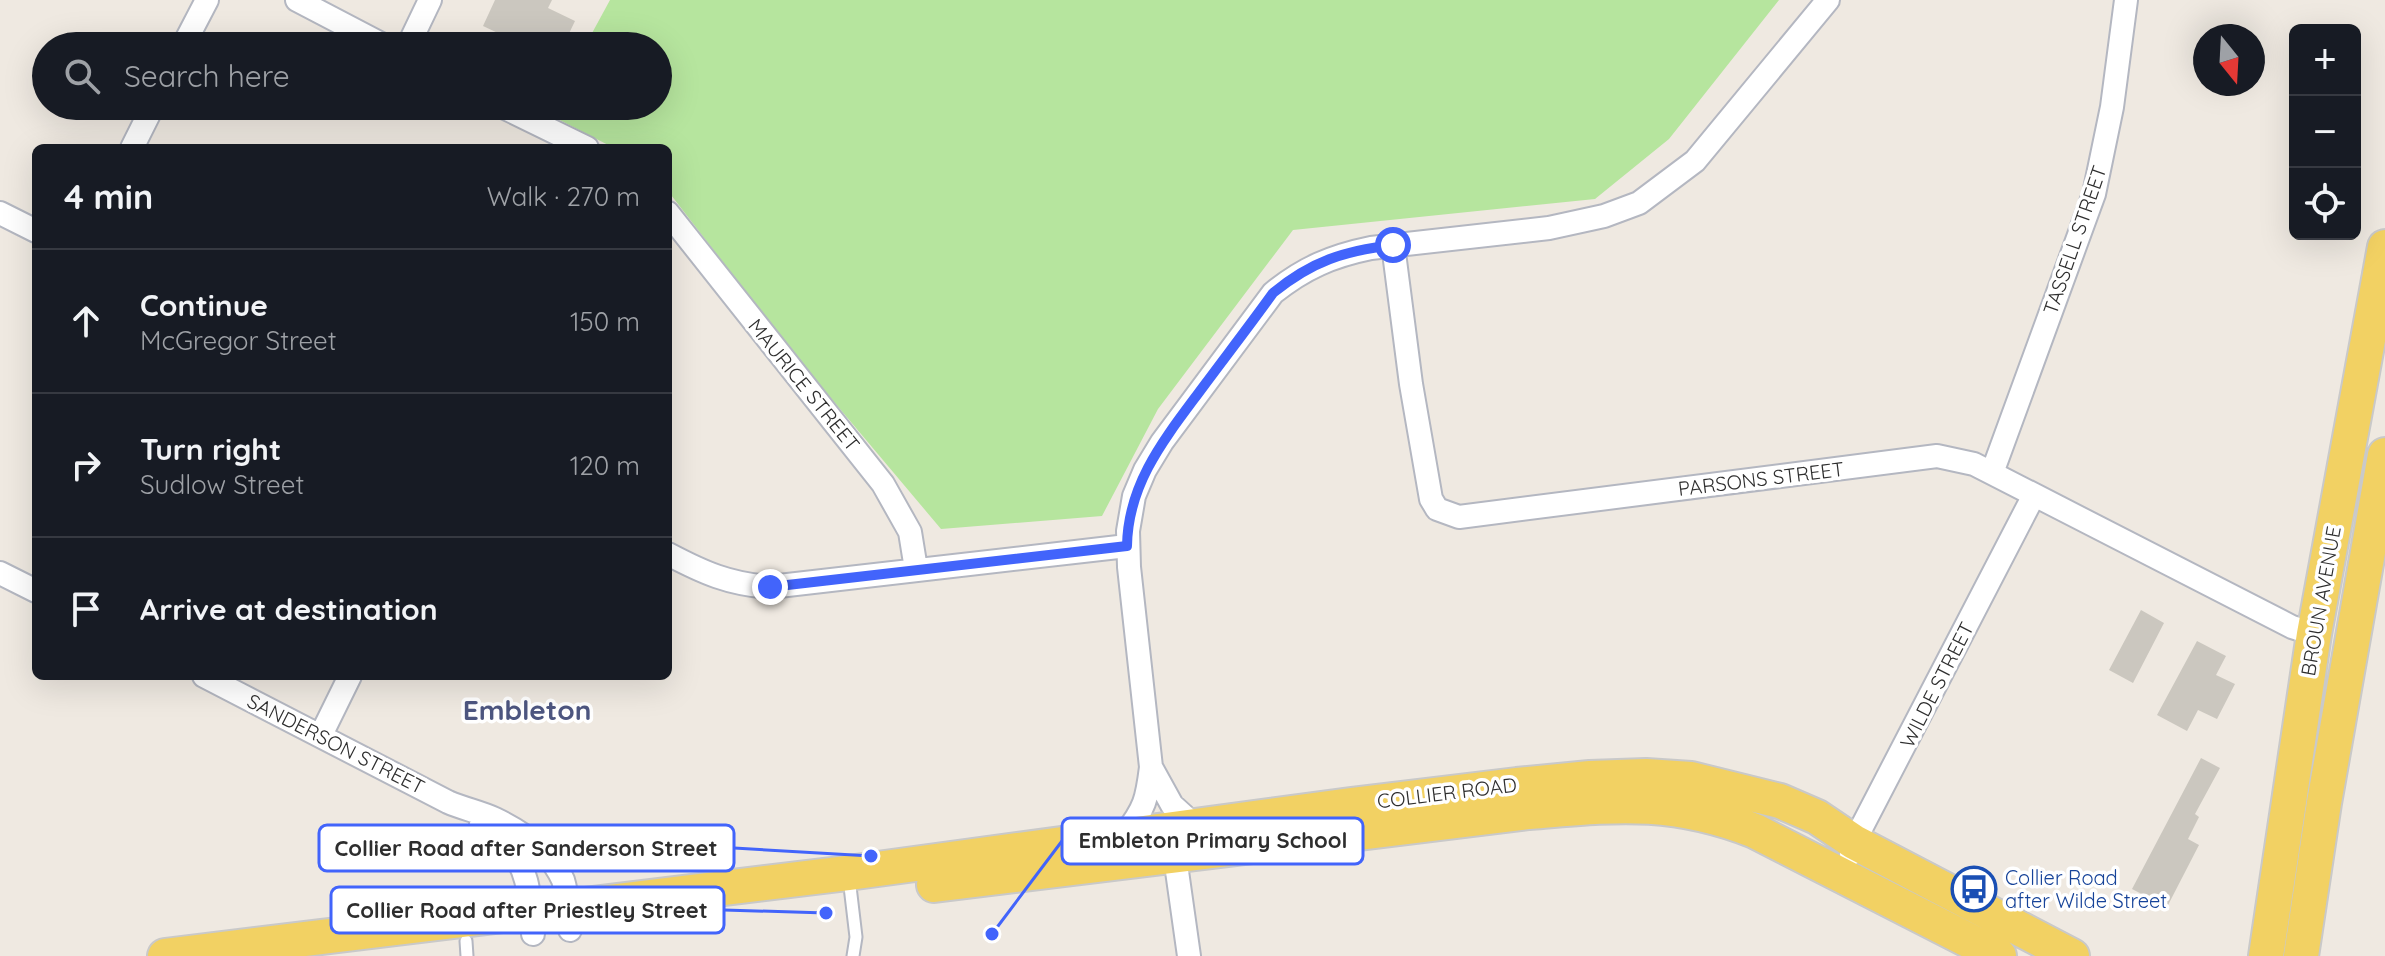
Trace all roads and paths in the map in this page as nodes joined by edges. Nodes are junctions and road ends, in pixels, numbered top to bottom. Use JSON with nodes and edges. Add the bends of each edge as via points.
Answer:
{"nodes":[{"id":1,"x":207,"y":0,"type":"edge"},
{"id":2,"x":297,"y":0,"type":"edge"},
{"id":3,"x":430,"y":0,"type":"edge"},
{"id":4,"x":1828,"y":0,"type":"edge"},
{"id":5,"x":2126,"y":0,"type":"edge"},
{"id":6,"x":190,"y":32,"type":"edge"},
{"id":7,"x":358,"y":32,"type":"edge"},
{"id":8,"x":415,"y":32,"type":"edge"},
{"id":9,"x":146,"y":120,"type":"edge"},
{"id":10,"x":530,"y":120,"type":"edge"},
{"id":11,"x":134,"y":144,"type":"edge"},
{"id":12,"x":579,"y":144,"type":"edge"},
{"id":13,"x":0,"y":213,"type":"edge"},
{"id":14,"x":672,"y":218,"type":"edge"},
{"id":15,"x":32,"y":229,"type":"edge"},
{"id":16,"x":1393,"y":245,"type":"junction"},
{"id":17,"x":2385,"y":247,"type":"edge"},
{"id":18,"x":2385,"y":455,"type":"edge"},
{"id":19,"x":1992,"y":473,"type":"junction"},
{"id":20,"x":2034,"y":495,"type":"junction"},
{"id":21,"x":1127,"y":546,"type":"junction"},
{"id":22,"x":672,"y":556,"type":"edge"},
{"id":23,"x":916,"y":569,"type":"junction"},
{"id":24,"x":0,"y":573,"type":"edge"},
{"id":25,"x":32,"y":589,"type":"edge"},
{"id":26,"x":2314,"y":634,"type":"junction"},
{"id":27,"x":212,"y":680,"type":"edge"},
{"id":28,"x":348,"y":680,"type":"edge"},
{"id":29,"x":321,"y":735,"type":"junction"},
{"id":30,"x":1151,"y":767,"type":"junction"},
{"id":31,"x":469,"y":812,"type":"junction"},
{"id":32,"x":1194,"y":825,"type":"junction"},
{"id":33,"x":1125,"y":834,"type":"junction"},
{"id":34,"x":1854,"y":842,"type":"junction"},
{"id":35,"x":1175,"y":857,"type":"junction"},
{"id":36,"x":1844,"y":876,"type":"junction"},
{"id":37,"x":850,"y":884,"type":"junction"},
{"id":38,"x":568,"y":918,"type":"junction"},
{"id":39,"x":532,"y":922,"type":"junction"},
{"id":40,"x":2304,"y":947,"type":"edge"},
{"id":41,"x":466,"y":948,"type":"edge"},
{"id":42,"x":165,"y":956,"type":"edge"},
{"id":43,"x":331,"y":956,"type":"edge"},
{"id":44,"x":853,"y":956,"type":"edge"},
{"id":45,"x":1189,"y":956,"type":"edge"},
{"id":46,"x":1999,"y":956,"type":"edge"},
{"id":47,"x":2072,"y":956,"type":"edge"},
{"id":48,"x":2266,"y":956,"type":"edge"}],
"edges":[{"from":1,"to":6,"type":"street"},
{"from":2,"to":7,"type":"street"},
{"from":3,"to":8,"type":"street"},
{"from":4,"to":16,"type":"street","via":[[1695,161],[1639,203],[1549,228]]},
{"from":5,"to":19,"type":"street","name":"TASSELL STREET","via":[[2094,194]]},
{"from":9,"to":11,"type":"street"},
{"from":10,"to":12,"type":"street"},
{"from":13,"to":15,"type":"street"},
{"from":14,"to":23,"type":"street","name":"MAURICE STREET","via":[[883,484],[910,532]]},
{"from":16,"to":19,"type":"street","name":"PARSONS STREET","via":[[1411,384],[1437,509],[1459,517],[1937,456]]},
{"from":16,"to":21,"type":"street","via":[[1318,262],[1273,293],[1145,470],[1134,496]]},
{"from":17,"to":26,"type":"main road","name":"BROUN AVENUE"},
{"from":18,"to":40,"type":"main road","name":"BROUN AVENUE"},
{"from":19,"to":20,"type":"street","name":"PARSONS STREET"},
{"from":20,"to":26,"type":"street","name":"PARSONS STREET"},
{"from":20,"to":34,"type":"street","name":"WILDE STREET"},
{"from":21,"to":23,"type":"street"},
{"from":21,"to":30,"type":"street"},
{"from":22,"to":23,"type":"street","via":[[739,584],[770,587]]},
{"from":24,"to":25,"type":"street"},
{"from":26,"to":48,"type":"main road","name":"BROUN AVENUE"},
{"from":27,"to":29,"type":"street","name":"SANDERSON STREET"},
{"from":28,"to":29,"type":"street"},
{"from":29,"to":31,"type":"street","name":"SANDERSON STREET"},
{"from":30,"to":32,"type":"street","via":[[1172,805]]},
{"from":30,"to":33,"type":"street","via":[[1142,813]]},
{"from":31,"to":38,"type":"street","name":"SANDERSON STREET","via":[[492,818],[538,846],[563,882]]},
{"from":31,"to":39,"type":"street","name":"SANDERSON STREET","via":[[521,862]]},
{"from":32,"to":33,"type":"main road","name":"COLLIER ROAD"},
{"from":32,"to":34,"type":"main road","name":"COLLIER ROAD","via":[[1517,785],[1646,776],[1691,779],[1780,801]]},
{"from":33,"to":37,"type":"main road","name":"COLLIER ROAD"},
{"from":34,"to":36,"type":"street","name":"WILDE STREET"},
{"from":34,"to":47,"type":"main road","name":"COLLIER ROAD"},
{"from":35,"to":36,"type":"main road","name":"COLLIER ROAD","via":[[1529,812],[1652,806],[1725,819]]},
{"from":35,"to":37,"type":"main road","name":"COLLIER ROAD"},
{"from":35,"to":45,"type":"street"},
{"from":36,"to":46,"type":"main road","name":"COLLIER ROAD"},
{"from":37,"to":38,"type":"main road","name":"COLLIER ROAD"},
{"from":37,"to":44,"type":"lane"},
{"from":38,"to":39,"type":"main road","name":"COLLIER ROAD"},
{"from":39,"to":41,"type":"main road","name":"COLLIER ROAD"},
{"from":39,"to":42,"type":"main road","name":"COLLIER ROAD"},
{"from":41,"to":43,"type":"main road","name":"COLLIER ROAD"}]}
